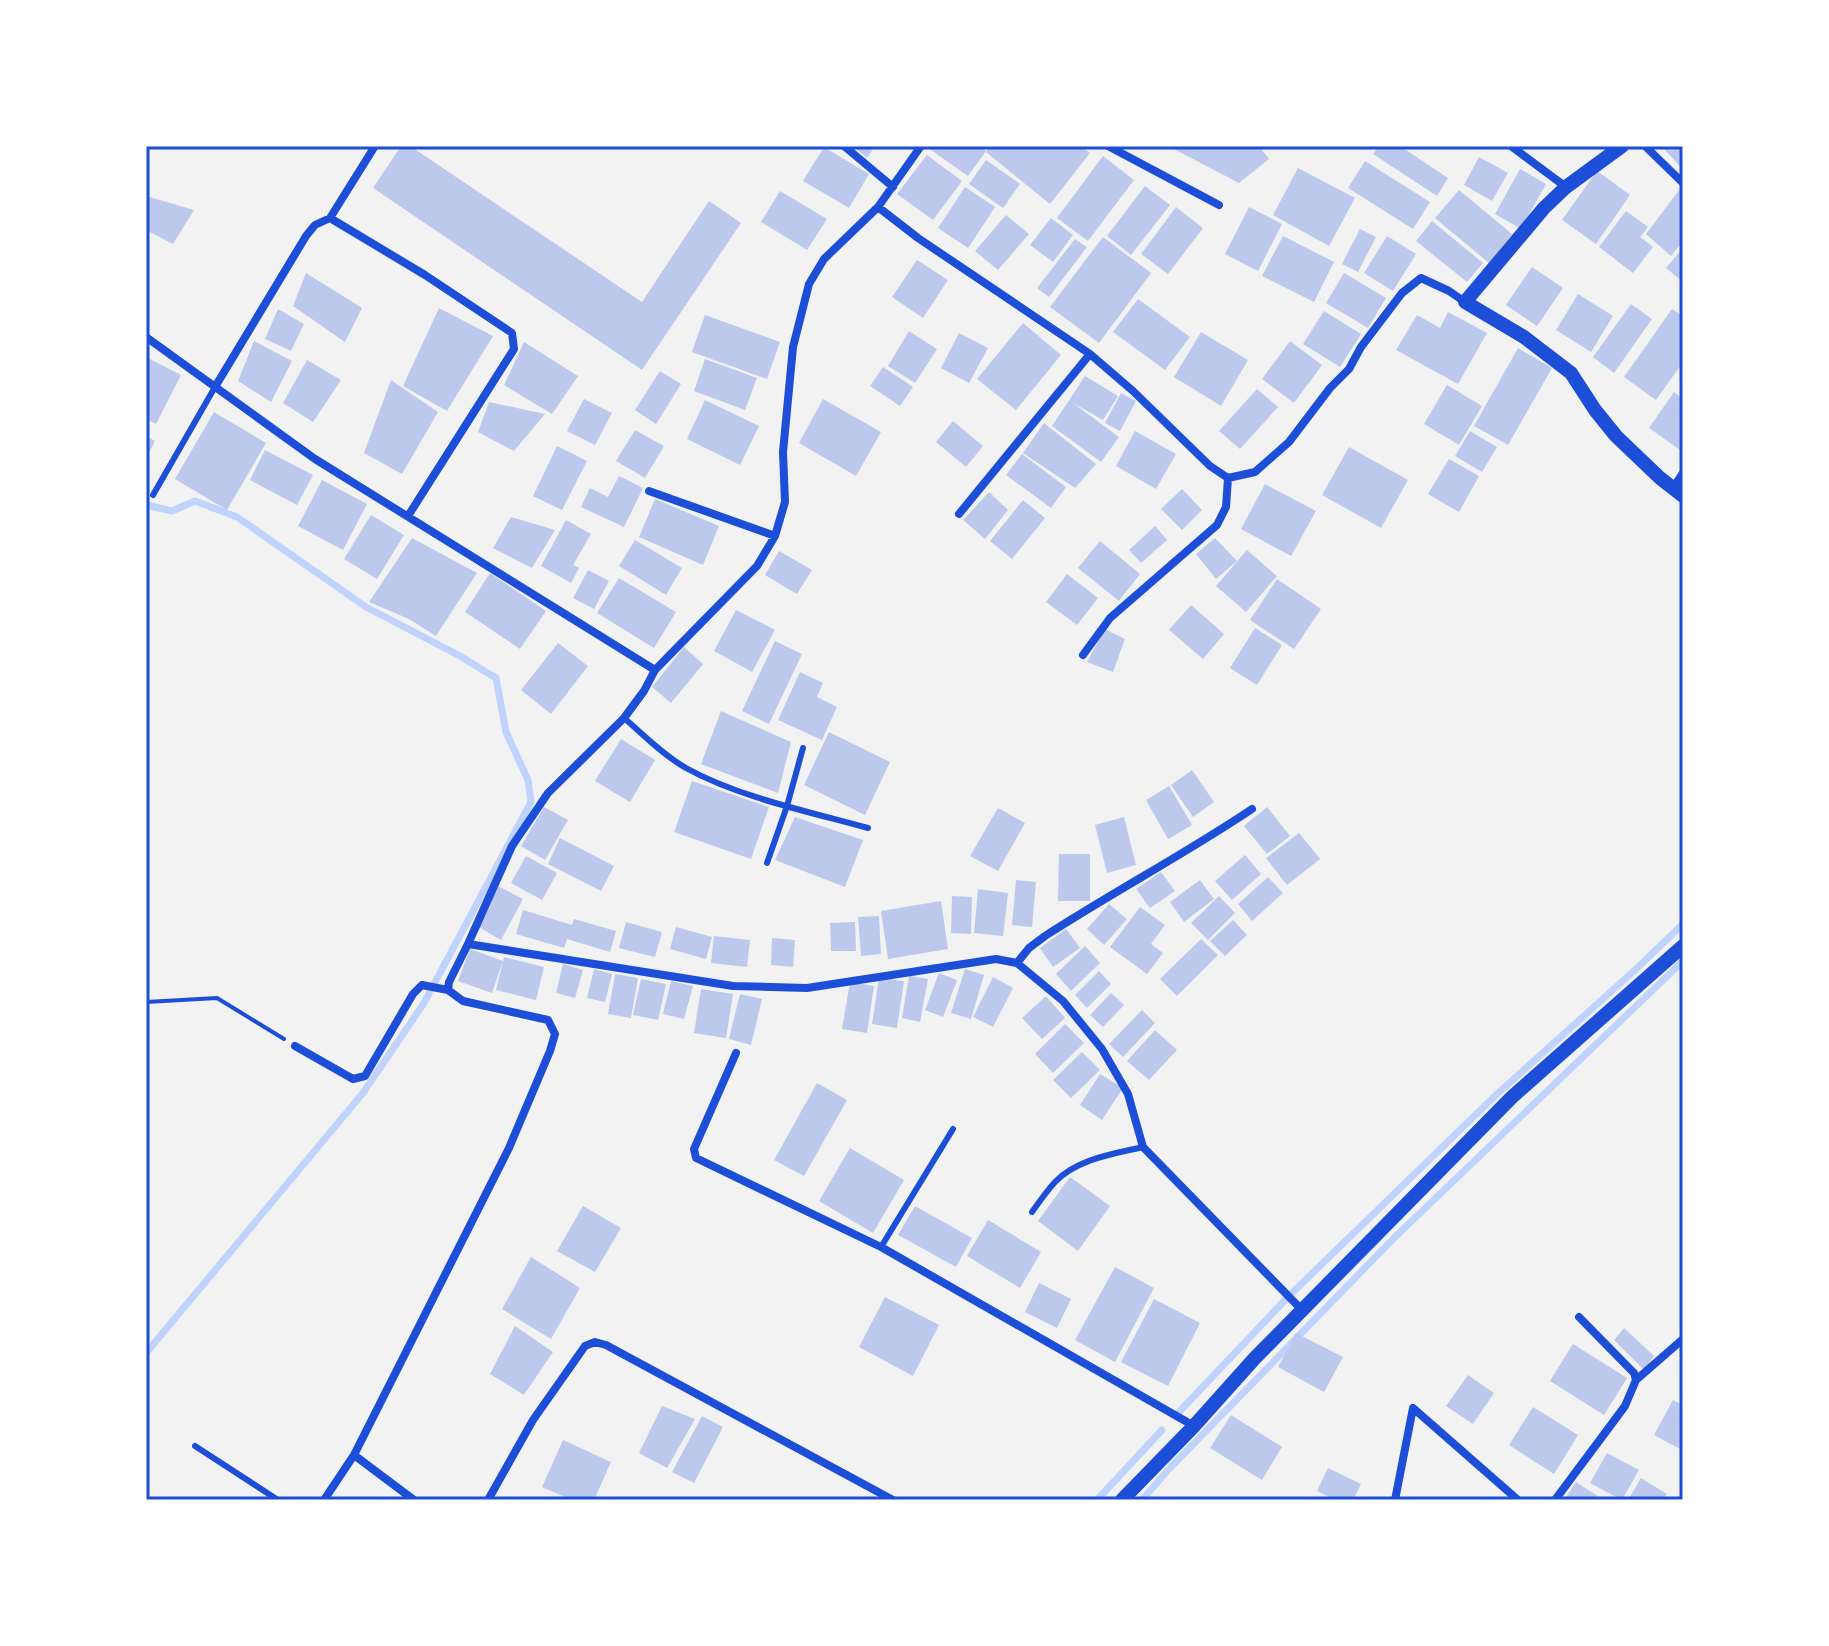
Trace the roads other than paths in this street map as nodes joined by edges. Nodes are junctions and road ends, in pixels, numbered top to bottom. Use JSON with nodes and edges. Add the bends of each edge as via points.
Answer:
{"nodes":[{"id":1,"x":375,"y":146,"type":"edge"},
{"id":2,"x":844,"y":146,"type":"edge"},
{"id":3,"x":921,"y":146,"type":"edge"},
{"id":4,"x":1108,"y":146,"type":"edge"},
{"id":5,"x":1511,"y":146,"type":"edge"},
{"id":6,"x":1622,"y":146,"type":"edge"},
{"id":7,"x":1645,"y":146,"type":"edge"},
{"id":8,"x":1683,"y":183,"type":"edge"},
{"id":9,"x":893,"y":187,"type":"junction"},
{"id":10,"x":1566,"y":187,"type":"junction"},
{"id":11,"x":1219,"y":205,"type":"dead end"},
{"id":12,"x":878,"y":207,"type":"junction"},
{"id":13,"x":330,"y":218,"type":"junction"},
{"id":14,"x":1465,"y":302,"type":"junction"},
{"id":15,"x":146,"y":337,"type":"edge"},
{"id":16,"x":1090,"y":354,"type":"junction"},
{"id":17,"x":215,"y":387,"type":"junction"},
{"id":18,"x":1683,"y":473,"type":"edge"},
{"id":19,"x":1228,"y":478,"type":"junction"},
{"id":20,"x":649,"y":491,"type":"dead end"},
{"id":21,"x":1678,"y":492,"type":"edge"},
{"id":22,"x":153,"y":495,"type":"dead end"},
{"id":23,"x":959,"y":514,"type":"dead end"},
{"id":24,"x":408,"y":516,"type":"junction"},
{"id":25,"x":775,"y":536,"type":"junction"},
{"id":26,"x":1083,"y":655,"type":"dead end"},
{"id":27,"x":655,"y":670,"type":"junction"},
{"id":28,"x":624,"y":718,"type":"junction"},
{"id":29,"x":803,"y":748,"type":"dead end"},
{"id":30,"x":787,"y":806,"type":"junction"},
{"id":31,"x":1252,"y":809,"type":"dead end"},
{"id":32,"x":868,"y":828,"type":"dead end"},
{"id":33,"x":767,"y":863,"type":"dead end"},
{"id":34,"x":468,"y":944,"type":"junction"},
{"id":35,"x":1683,"y":946,"type":"edge"},
{"id":36,"x":1017,"y":963,"type":"junction"},
{"id":37,"x":444,"y":989,"type":"junction"},
{"id":38,"x":295,"y":1046,"type":"road end"},
{"id":39,"x":736,"y":1053,"type":"dead end"},
{"id":40,"x":953,"y":1129,"type":"dead end"},
{"id":41,"x":1143,"y":1147,"type":"junction"},
{"id":42,"x":1032,"y":1212,"type":"dead end"},
{"id":43,"x":881,"y":1247,"type":"junction"},
{"id":44,"x":1303,"y":1311,"type":"junction"},
{"id":45,"x":1579,"y":1317,"type":"dead end"},
{"id":46,"x":1683,"y":1339,"type":"edge"},
{"id":47,"x":1636,"y":1380,"type":"junction"},
{"id":48,"x":1194,"y":1426,"type":"junction"},
{"id":49,"x":195,"y":1446,"type":"dead end"},
{"id":50,"x":354,"y":1455,"type":"junction"},
{"id":51,"x":409,"y":1498,"type":"edge"},
{"id":52,"x":278,"y":1500,"type":"edge"},
{"id":53,"x":324,"y":1500,"type":"edge"},
{"id":54,"x":488,"y":1500,"type":"edge"},
{"id":55,"x":893,"y":1500,"type":"edge"},
{"id":56,"x":1122,"y":1500,"type":"edge"},
{"id":57,"x":1395,"y":1500,"type":"edge"},
{"id":58,"x":1518,"y":1500,"type":"edge"},
{"id":59,"x":1555,"y":1500,"type":"edge"}],
"edges":[{"from":1,"to":13,"type":"street"},
{"from":2,"to":9,"type":"street"},
{"from":3,"to":9,"type":"street"},
{"from":4,"to":11,"type":"street"},
{"from":5,"to":10,"type":"street"},
{"from":6,"to":10,"type":"street"},
{"from":7,"to":8,"type":"street"},
{"from":9,"to":12,"type":"street"},
{"from":10,"to":14,"type":"street"},
{"from":12,"to":16,"type":"street"},
{"from":12,"to":25,"type":"street","via":[[824,259],[801,309],[783,452],[785,502]]},
{"from":13,"to":17,"type":"street","via":[[306,236]]},
{"from":13,"to":24,"type":"street","via":[[512,333],[514,349]]},
{"from":14,"to":19,"type":"street","via":[[1421,278],[1402,293],[1289,442],[1255,472]]},
{"from":14,"to":21,"type":"street","via":[[1571,373],[1616,436]]},
{"from":15,"to":17,"type":"street"},
{"from":16,"to":19,"type":"street"},
{"from":16,"to":23,"type":"street"},
{"from":17,"to":22,"type":"lane"},
{"from":17,"to":24,"type":"street","via":[[315,459]]},
{"from":18,"to":21,"type":"street"},
{"from":19,"to":26,"type":"street","via":[[1226,507],[1217,525],[1110,618]]},
{"from":20,"to":25,"type":"street"},
{"from":24,"to":27,"type":"street"},
{"from":25,"to":27,"type":"street","via":[[757,566]]},
{"from":27,"to":28,"type":"street"},
{"from":28,"to":30,"type":"lane","via":[[683,766]]},
{"from":28,"to":34,"type":"street","via":[[548,793],[512,846]]},
{"from":29,"to":30,"type":"lane"},
{"from":30,"to":32,"type":"lane"},
{"from":30,"to":33,"type":"lane"},
{"from":31,"to":36,"type":"street","via":[[1057,929]]},
{"from":34,"to":36,"type":"street","via":[[733,986],[807,988],[996,959]]},
{"from":34,"to":37,"type":"street"},
{"from":35,"to":44,"type":"street","via":[[1512,1097]]},
{"from":36,"to":41,"type":"street","via":[[1063,1001],[1102,1049],[1128,1094]]},
{"from":37,"to":38,"type":"street","via":[[422,985],[413,994],[365,1076],[353,1079]]},
{"from":37,"to":50,"type":"street","via":[[463,1001],[548,1020],[555,1034],[509,1148]]},
{"from":39,"to":43,"type":"street","via":[[694,1149],[696,1158]]},
{"from":40,"to":43,"type":"lane"},
{"from":41,"to":42,"type":"lane","via":[[1070,1170]]},
{"from":41,"to":44,"type":"street"},
{"from":43,"to":48,"type":"street"},
{"from":44,"to":48,"type":"street"},
{"from":45,"to":47,"type":"street"},
{"from":46,"to":47,"type":"street"},
{"from":47,"to":59,"type":"street","via":[[1625,1406]]},
{"from":48,"to":56,"type":"street"},
{"from":49,"to":52,"type":"lane"},
{"from":50,"to":51,"type":"street"},
{"from":50,"to":53,"type":"street"},
{"from":54,"to":55,"type":"street","via":[[533,1420],[585,1346],[595,1342]]},
{"from":57,"to":58,"type":"street","via":[[1413,1408]]}]}
